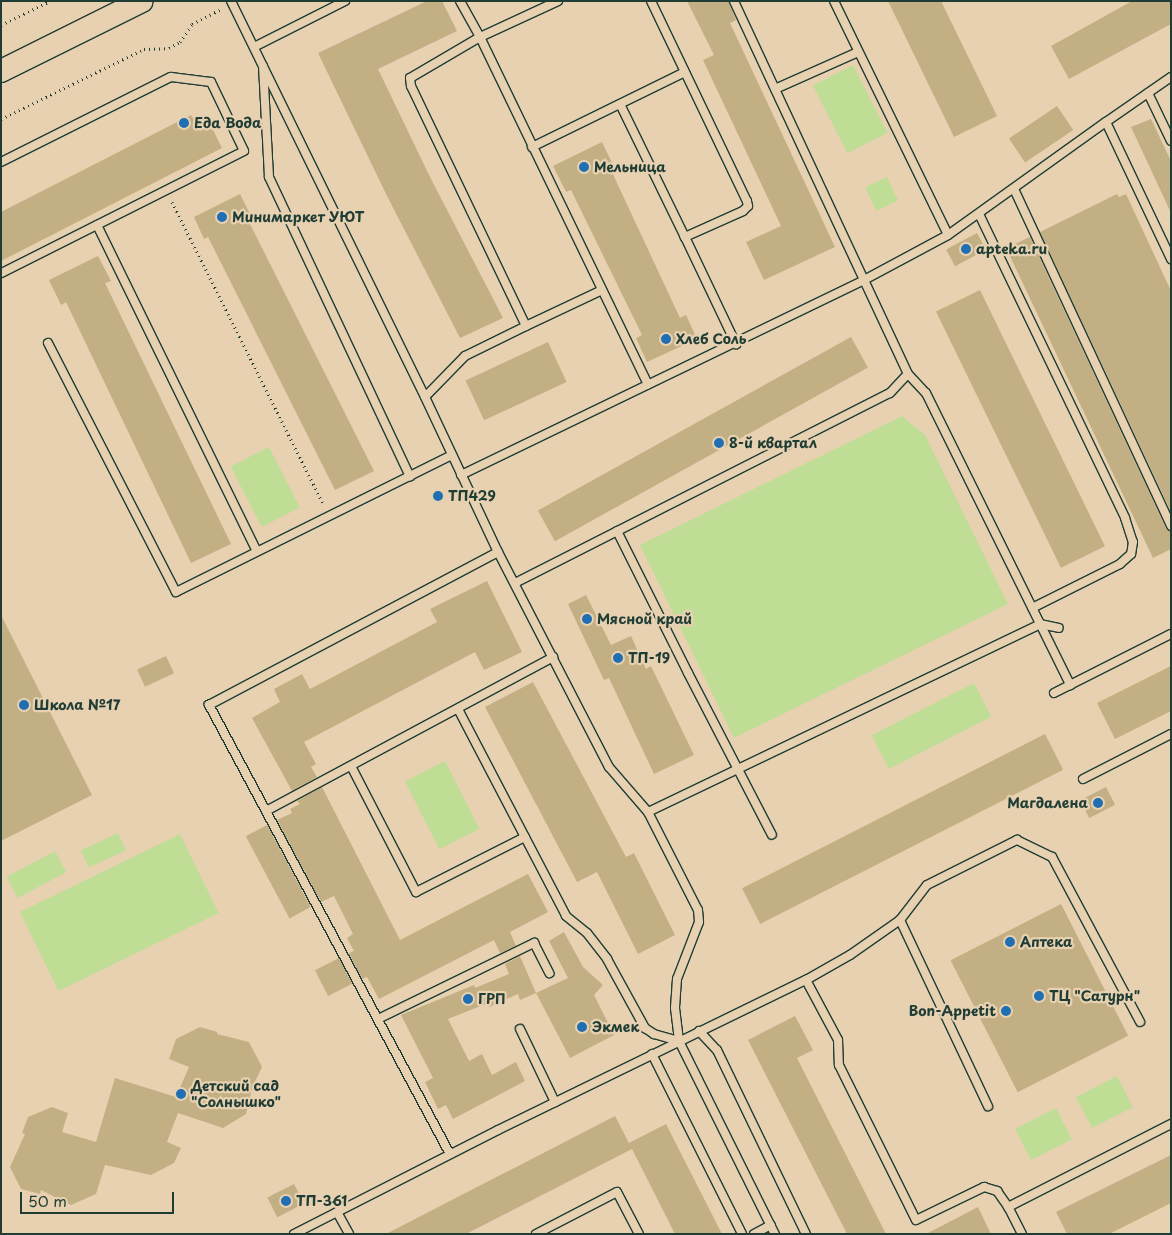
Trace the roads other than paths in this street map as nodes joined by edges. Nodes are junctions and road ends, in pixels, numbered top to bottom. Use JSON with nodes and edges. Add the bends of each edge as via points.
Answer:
{"nodes":[{"id":1,"x":142,"y":1,"type":"edge"},
{"id":2,"x":345,"y":1,"type":"edge"},
{"id":3,"x":460,"y":1,"type":"edge"},
{"id":4,"x":558,"y":1,"type":"edge"},
{"id":5,"x":651,"y":1,"type":"edge"},
{"id":6,"x":734,"y":1,"type":"edge"},
{"id":7,"x":834,"y":1,"type":"edge"},
{"id":8,"x":232,"y":3,"type":"edge"},
{"id":9,"x":480,"y":37,"type":"junction"},
{"id":10,"x":254,"y":48,"type":"junction"},
{"id":11,"x":858,"y":52,"type":"junction"},
{"id":12,"x":263,"y":66,"type":"junction"},
{"id":13,"x":1,"y":71,"type":"edge"},
{"id":14,"x":685,"y":72,"type":"junction"},
{"id":15,"x":1171,"y":77,"type":"edge"},
{"id":16,"x":775,"y":89,"type":"junction"},
{"id":17,"x":1148,"y":93,"type":"junction"},
{"id":18,"x":620,"y":104,"type":"junction"},
{"id":19,"x":1106,"y":122,"type":"junction"},
{"id":20,"x":1171,"y":141,"type":"edge"},
{"id":21,"x":532,"y":147,"type":"junction"},
{"id":22,"x":1,"y":162,"type":"edge"},
{"id":23,"x":1014,"y":189,"type":"junction"},
{"id":24,"x":979,"y":214,"type":"junction"},
{"id":25,"x":96,"y":225,"type":"junction"},
{"id":26,"x":948,"y":235,"type":"junction"},
{"id":27,"x":685,"y":237,"type":"junction"},
{"id":28,"x":1171,"y":259,"type":"edge"},
{"id":29,"x":1,"y":273,"type":"edge"},
{"id":30,"x":864,"y":280,"type":"junction"},
{"id":31,"x":602,"y":290,"type":"junction"},
{"id":32,"x":526,"y":326,"type":"junction"},
{"id":33,"x":48,"y":343,"type":"dead end"},
{"id":34,"x":736,"y":344,"type":"junction"},
{"id":35,"x":908,"y":374,"type":"junction"},
{"id":36,"x":648,"y":385,"type":"junction"},
{"id":37,"x":425,"y":397,"type":"junction"},
{"id":38,"x":452,"y":455,"type":"junction"},
{"id":39,"x":410,"y":476,"type":"junction"},
{"id":40,"x":461,"y":476,"type":"junction"},
{"id":41,"x":1171,"y":526,"type":"edge"},
{"id":42,"x":618,"y":531,"type":"junction"},
{"id":43,"x":257,"y":552,"type":"junction"},
{"id":44,"x":498,"y":552,"type":"junction"},
{"id":45,"x":515,"y":584,"type":"junction"},
{"id":46,"x":1032,"y":608,"type":"junction"},
{"id":47,"x":1040,"y":624,"type":"junction"},
{"id":48,"x":1059,"y":628,"type":"dead end"},
{"id":49,"x":1171,"y":634,"type":"edge"},
{"id":50,"x":553,"y":658,"type":"junction"},
{"id":51,"x":1070,"y":685,"type":"junction"},
{"id":52,"x":1054,"y":693,"type":"dead end"},
{"id":53,"x":458,"y":709,"type":"junction"},
{"id":54,"x":1171,"y":734,"type":"edge"},
{"id":55,"x":350,"y":766,"type":"junction"},
{"id":56,"x":738,"y":770,"type":"junction"},
{"id":57,"x":1083,"y":779,"type":"dead end"},
{"id":58,"x":266,"y":811,"type":"junction"},
{"id":59,"x":648,"y":812,"type":"junction"},
{"id":60,"x":772,"y":835,"type":"dead end"},
{"id":61,"x":525,"y":837,"type":"junction"},
{"id":62,"x":900,"y":920,"type":"junction"},
{"id":63,"x":549,"y":973,"type":"dead end"},
{"id":64,"x":806,"y":980,"type":"junction"},
{"id":65,"x":378,"y":1019,"type":"junction"},
{"id":66,"x":1140,"y":1022,"type":"dead end"},
{"id":67,"x":520,"y":1029,"type":"dead end"},
{"id":68,"x":699,"y":1031,"type":"junction"},
{"id":69,"x":678,"y":1041,"type":"junction"},
{"id":70,"x":652,"y":1054,"type":"junction"},
{"id":71,"x":555,"y":1102,"type":"junction"},
{"id":72,"x":988,"y":1106,"type":"dead end"},
{"id":73,"x":1171,"y":1124,"type":"edge"},
{"id":74,"x":450,"y":1154,"type":"junction"},
{"id":75,"x":1008,"y":1207,"type":"junction"},
{"id":76,"x":337,"y":1212,"type":"junction"},
{"id":77,"x":770,"y":1225,"type":"junction"},
{"id":78,"x":294,"y":1234,"type":"edge"},
{"id":79,"x":349,"y":1234,"type":"edge"},
{"id":80,"x":536,"y":1234,"type":"edge"},
{"id":81,"x":639,"y":1234,"type":"edge"},
{"id":82,"x":742,"y":1234,"type":"edge"},
{"id":83,"x":754,"y":1234,"type":"edge"},
{"id":84,"x":775,"y":1234,"type":"edge"},
{"id":85,"x":806,"y":1234,"type":"edge"},
{"id":86,"x":1022,"y":1234,"type":"edge"}],
"edges":[{"from":1,"to":13,"type":"main road"},
{"from":2,"to":10,"type":"lane"},
{"from":3,"to":9,"type":"lane"},
{"from":4,"to":9,"type":"lane"},
{"from":5,"to":14,"type":"lane"},
{"from":6,"to":16,"type":"lane"},
{"from":7,"to":11,"type":"lane"},
{"from":8,"to":10,"type":"lane"},
{"from":9,"to":21,"type":"lane"},
{"from":9,"to":32,"type":"lane","via":[[415,72],[410,78],[410,86]]},
{"from":10,"to":12,"type":"lane"},
{"from":11,"to":16,"type":"lane"},
{"from":11,"to":26,"type":"lane"},
{"from":12,"to":37,"type":"lane"},
{"from":12,"to":39,"type":"lane","via":[[269,177]]},
{"from":14,"to":18,"type":"lane"},
{"from":14,"to":27,"type":"lane","via":[[748,206]]},
{"from":15,"to":17,"type":"lane"},
{"from":16,"to":30,"type":"lane"},
{"from":17,"to":19,"type":"lane"},
{"from":17,"to":20,"type":"lane"},
{"from":18,"to":21,"type":"lane"},
{"from":18,"to":27,"type":"lane"},
{"from":19,"to":23,"type":"lane"},
{"from":19,"to":28,"type":"lane"},
{"from":21,"to":31,"type":"lane"},
{"from":22,"to":25,"type":"lane","via":[[171,77],[211,82],[244,151]]},
{"from":23,"to":24,"type":"lane"},
{"from":23,"to":41,"type":"lane"},
{"from":24,"to":26,"type":"lane"},
{"from":24,"to":46,"type":"lane","via":[[1133,542],[1131,554],[1120,564]]},
{"from":25,"to":29,"type":"lane"},
{"from":25,"to":43,"type":"lane"},
{"from":26,"to":30,"type":"lane"},
{"from":27,"to":34,"type":"lane"},
{"from":30,"to":34,"type":"lane"},
{"from":30,"to":35,"type":"lane"},
{"from":31,"to":32,"type":"lane"},
{"from":31,"to":36,"type":"lane"},
{"from":32,"to":37,"type":"lane","via":[[465,356]]},
{"from":33,"to":43,"type":"lane","via":[[176,592]]},
{"from":34,"to":36,"type":"lane"},
{"from":35,"to":42,"type":"lane","via":[[890,393]]},
{"from":35,"to":46,"type":"lane","via":[[926,394]]},
{"from":36,"to":40,"type":"lane"},
{"from":37,"to":38,"type":"lane"},
{"from":38,"to":39,"type":"lane"},
{"from":38,"to":40,"type":"lane"},
{"from":39,"to":43,"type":"lane"},
{"from":40,"to":44,"type":"lane"},
{"from":42,"to":45,"type":"lane"},
{"from":42,"to":56,"type":"lane"},
{"from":44,"to":45,"type":"lane"},
{"from":44,"to":58,"type":"lane","via":[[210,704]]},
{"from":45,"to":50,"type":"lane"},
{"from":46,"to":47,"type":"lane"},
{"from":47,"to":48,"type":"lane"},
{"from":47,"to":51,"type":"lane"},
{"from":47,"to":56,"type":"lane"},
{"from":49,"to":51,"type":"lane"},
{"from":50,"to":53,"type":"lane"},
{"from":50,"to":59,"type":"lane","via":[[609,767]]},
{"from":51,"to":52,"type":"lane"},
{"from":53,"to":55,"type":"lane"},
{"from":53,"to":61,"type":"lane"},
{"from":54,"to":57,"type":"lane"},
{"from":55,"to":58,"type":"lane"},
{"from":55,"to":61,"type":"lane","via":[[416,892]]},
{"from":56,"to":59,"type":"lane"},
{"from":56,"to":60,"type":"lane"},
{"from":58,"to":65,"type":"lane"},
{"from":59,"to":69,"type":"lane","via":[[698,910],[699,922],[677,979]]},
{"from":61,"to":69,"type":"lane","via":[[566,916],[587,933],[607,959],[645,1028]]},
{"from":62,"to":64,"type":"lane","via":[[850,955]]},
{"from":62,"to":66,"type":"lane","via":[[928,885],[1017,840],[1052,857]]},
{"from":62,"to":72,"type":"lane"},
{"from":63,"to":65,"type":"lane","via":[[534,943]]},
{"from":64,"to":68,"type":"lane"},
{"from":64,"to":75,"type":"lane","via":[[838,1040],[839,1065],[916,1220],[984,1187],[997,1192]]},
{"from":65,"to":74,"type":"lane"},
{"from":67,"to":71,"type":"lane"},
{"from":68,"to":69,"type":"lane"},
{"from":68,"to":85,"type":"lane","via":[[717,1050]]},
{"from":69,"to":70,"type":"lane"},
{"from":69,"to":77,"type":"lane"},
{"from":70,"to":71,"type":"lane"},
{"from":70,"to":82,"type":"lane"},
{"from":71,"to":74,"type":"lane"},
{"from":73,"to":75,"type":"lane"},
{"from":74,"to":76,"type":"lane"},
{"from":75,"to":86,"type":"lane"},
{"from":76,"to":78,"type":"lane"},
{"from":76,"to":79,"type":"lane"},
{"from":77,"to":83,"type":"lane"},
{"from":77,"to":84,"type":"lane"},
{"from":80,"to":81,"type":"lane","via":[[617,1192]]}]}
